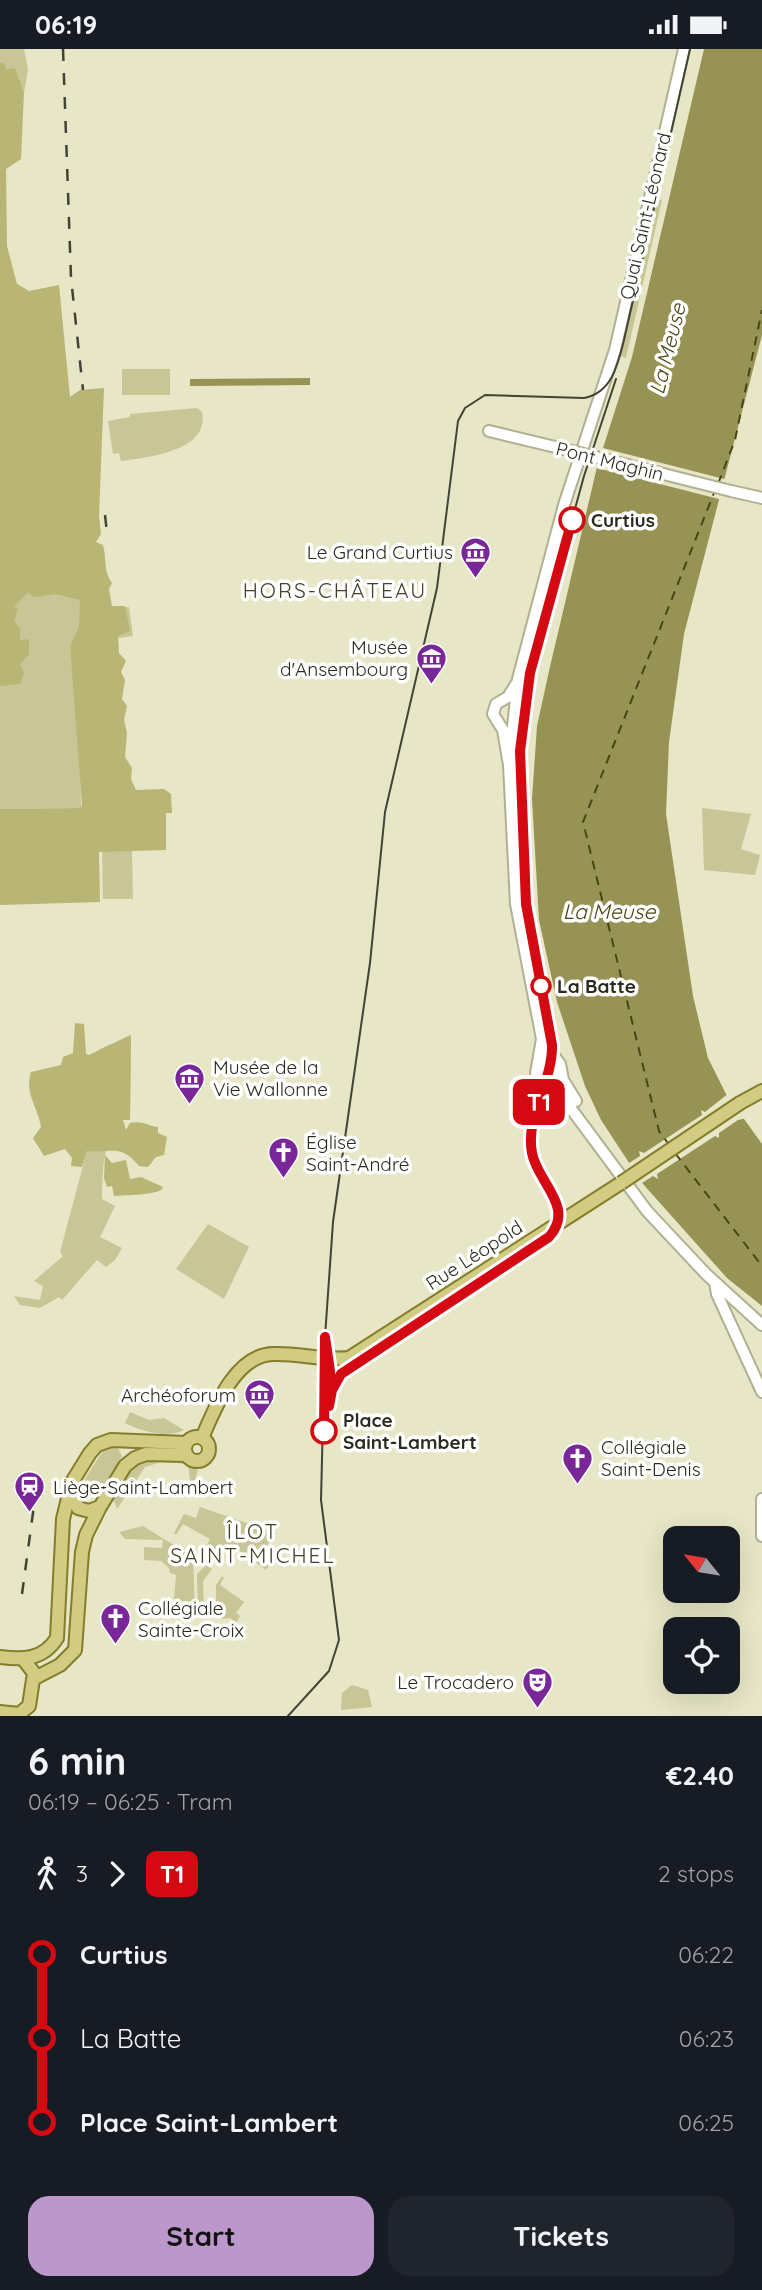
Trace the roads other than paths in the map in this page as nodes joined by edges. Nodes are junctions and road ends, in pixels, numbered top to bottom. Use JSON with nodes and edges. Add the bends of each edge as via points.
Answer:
{"nodes":[{"id":1,"x":684,"y":49,"type":"edge"},
{"id":2,"x":493,"y":432,"type":"dead end"},
{"id":3,"x":762,"y":498,"type":"edge"},
{"id":4,"x":518,"y":679,"type":"junction"},
{"id":5,"x":503,"y":701,"type":"junction"},
{"id":6,"x":514,"y":708,"type":"junction"},
{"id":7,"x":512,"y":721,"type":"junction"},
{"id":8,"x":499,"y":722,"type":"junction"},
{"id":9,"x":509,"y":765,"type":"junction"},
{"id":10,"x":542,"y":1039,"type":"junction"},
{"id":11,"x":554,"y":1059,"type":"junction"},
{"id":12,"x":538,"y":1063,"type":"junction"},
{"id":13,"x":561,"y":1074,"type":"junction"},
{"id":14,"x":552,"y":1083,"type":"junction"},
{"id":15,"x":762,"y":1091,"type":"edge"},
{"id":16,"x":598,"y":1144,"type":"junction"},
{"id":17,"x":620,"y":1184,"type":"junction"},
{"id":18,"x":715,"y":1282,"type":"junction"},
{"id":19,"x":762,"y":1325,"type":"edge"},
{"id":20,"x":762,"y":1392,"type":"edge"},
{"id":21,"x":202,"y":1438,"type":"junction"},
{"id":22,"x":117,"y":1440,"type":"junction"},
{"id":23,"x":186,"y":1449,"type":"junction"},
{"id":24,"x":125,"y":1466,"type":"junction"},
{"id":25,"x":69,"y":1490,"type":"junction"},
{"id":26,"x":762,"y":1499,"type":"edge"},
{"id":27,"x":100,"y":1507,"type":"junction"},
{"id":28,"x":762,"y":1536,"type":"edge"},
{"id":29,"x":0,"y":1657,"type":"edge"},
{"id":30,"x":24,"y":1660,"type":"junction"},
{"id":31,"x":33,"y":1679,"type":"junction"},
{"id":32,"x":0,"y":1712,"type":"edge"}],
"edges":[{"from":1,"to":4,"type":"main road","name":"Quai Saint-Léonard","via":[[615,350],[564,505]]},
{"from":2,"to":3,"type":"main road","name":"Pont Maghin","bridge":true},
{"from":4,"to":5,"type":"main road"},
{"from":4,"to":6,"type":"main road"},
{"from":5,"to":6,"type":"main road"},
{"from":5,"to":8,"type":"main road","via":[[493,710]]},
{"from":6,"to":7,"type":"main road"},
{"from":7,"to":8,"type":"main road"},
{"from":7,"to":9,"type":"main road"},
{"from":8,"to":9,"type":"main road"},
{"from":9,"to":10,"type":"main road","via":[[516,904]]},
{"from":10,"to":11,"type":"main road"},
{"from":10,"to":12,"type":"main road"},
{"from":11,"to":12,"type":"main road"},
{"from":11,"to":13,"type":"main road"},
{"from":12,"to":14,"type":"main road","via":[[541,1082]]},
{"from":13,"to":14,"type":"main road"},
{"from":13,"to":16,"type":"main road"},
{"from":14,"to":16,"type":"main road"},
{"from":15,"to":17,"type":"main road","name":"Rue Léopold","bridge":true},
{"from":16,"to":17,"type":"main road"},
{"from":17,"to":18,"type":"main road"},
{"from":17,"to":21,"type":"main road","name":"Rue Léopold","via":[[349,1358],[271,1354],[254,1358],[232,1381]]},
{"from":18,"to":19,"type":"main road"},
{"from":18,"to":20,"type":"main road"},
{"from":21,"to":23,"type":"main road","via":[[194,1437]]},
{"from":21,"to":23,"type":"main road","via":[[209,1445],[207,1457],[197,1461]]},
{"from":22,"to":23,"type":"main road"},
{"from":22,"to":24,"type":"main road","via":[[126,1451]]},
{"from":22,"to":25,"type":"main road","via":[[97,1445]]},
{"from":23,"to":24,"type":"main road","via":[[146,1454]]},
{"from":24,"to":27,"type":"main road"},
{"from":25,"to":27,"type":"main road","via":[[78,1508]]},
{"from":25,"to":30,"type":"main road","via":[[61,1529],[58,1635],[51,1647]]},
{"from":26,"to":28,"type":"main road"},
{"from":27,"to":31,"type":"main road","via":[[82,1552],[75,1650],[60,1665]]},
{"from":29,"to":30,"type":"main road"},
{"from":30,"to":31,"type":"main road"},
{"from":31,"to":32,"type":"main road","via":[[29,1706],[19,1714]]}]}
